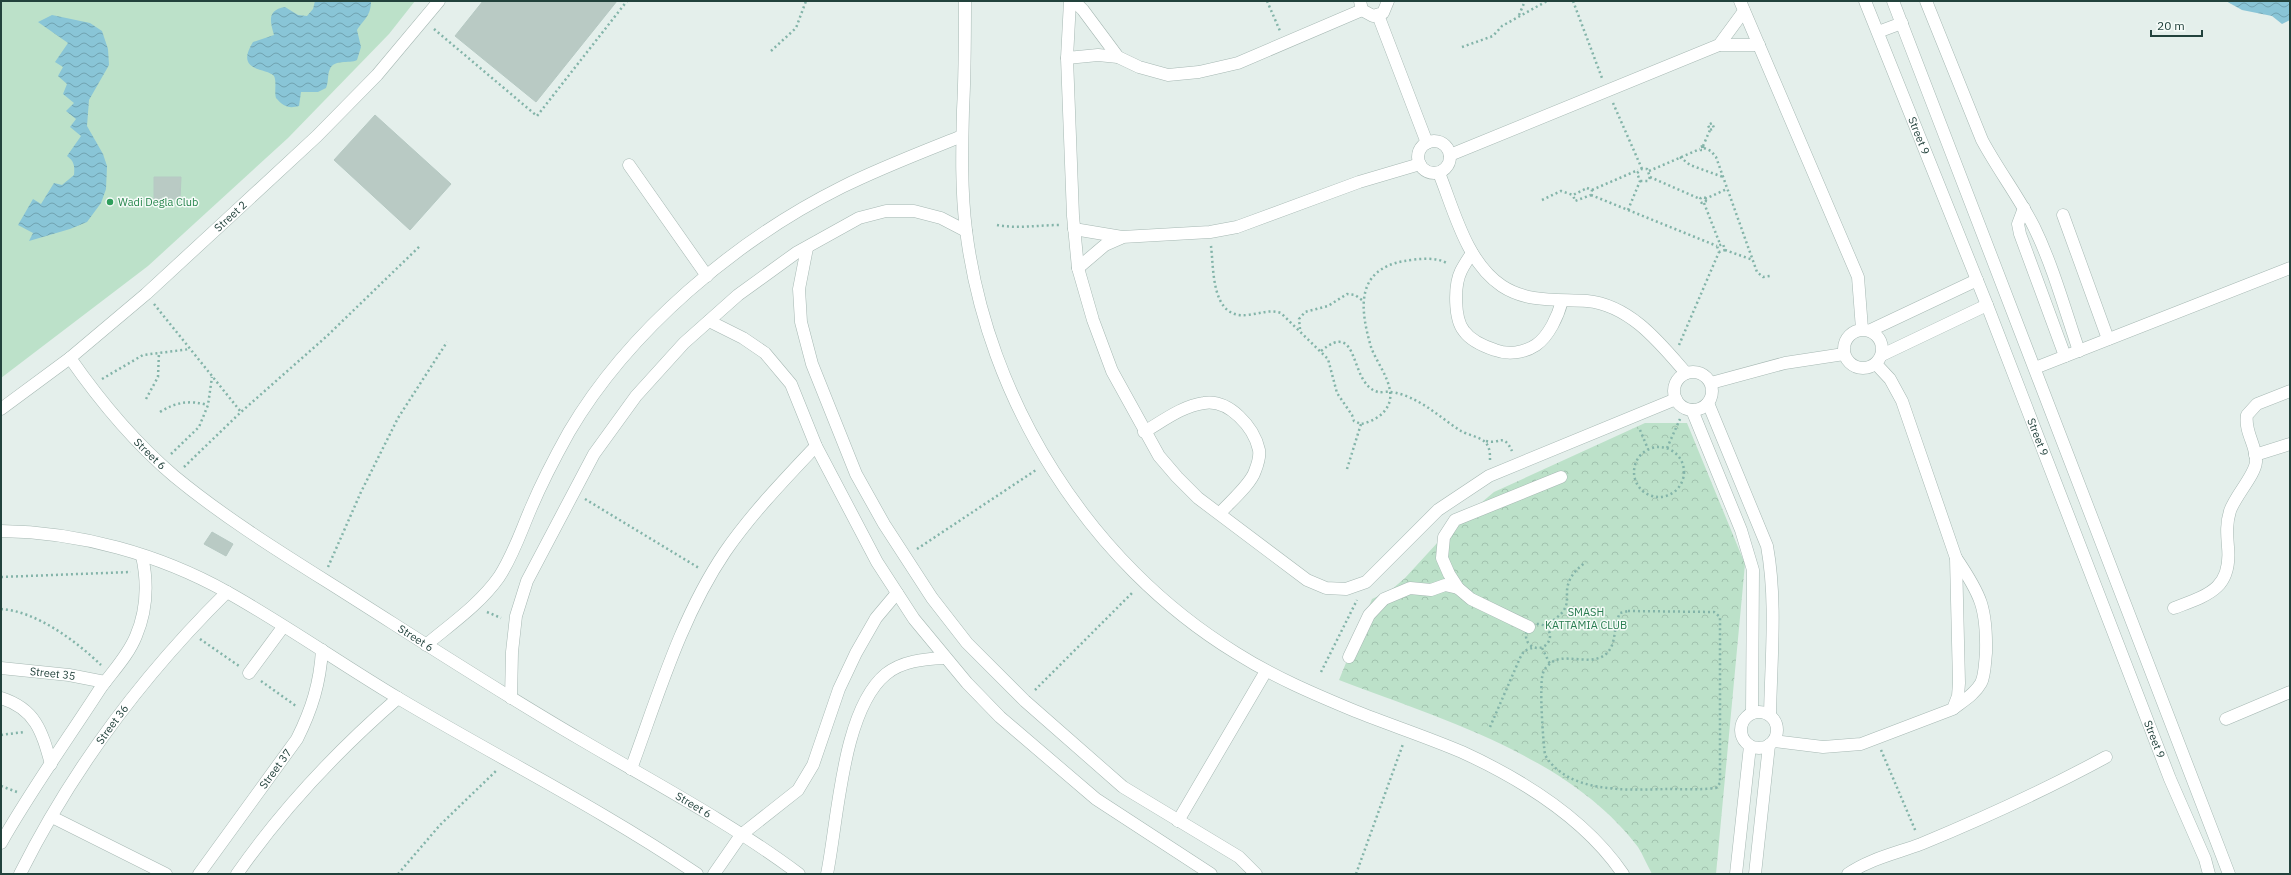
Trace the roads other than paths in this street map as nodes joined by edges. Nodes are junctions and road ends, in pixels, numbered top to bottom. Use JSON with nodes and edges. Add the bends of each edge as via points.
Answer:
{"nodes":[{"id":1,"x":439,"y":1,"type":"edge"},
{"id":2,"x":965,"y":1,"type":"edge"},
{"id":3,"x":1070,"y":1,"type":"edge"},
{"id":4,"x":1074,"y":1,"type":"edge"},
{"id":5,"x":1388,"y":1,"type":"edge"},
{"id":6,"x":1865,"y":1,"type":"edge"},
{"id":7,"x":1893,"y":1,"type":"edge"},
{"id":8,"x":1926,"y":1,"type":"edge"},
{"id":9,"x":1361,"y":6,"type":"edge"},
{"id":10,"x":1742,"y":6,"type":"edge"},
{"id":11,"x":1378,"y":15,"type":"junction"},
{"id":12,"x":1902,"y":23,"type":"junction"},
{"id":13,"x":1878,"y":32,"type":"junction"},
{"id":14,"x":1719,"y":45,"type":"junction"},
{"id":15,"x":1759,"y":45,"type":"junction"},
{"id":16,"x":1118,"y":57,"type":"junction"},
{"id":17,"x":1068,"y":58,"type":"junction"},
{"id":18,"x":962,"y":136,"type":"junction"},
{"id":19,"x":1427,"y":143,"type":"junction"},
{"id":20,"x":1450,"y":155,"type":"junction"},
{"id":21,"x":1420,"y":164,"type":"junction"},
{"id":22,"x":629,"y":165,"type":"dead end"},
{"id":23,"x":1439,"y":173,"type":"junction"},
{"id":24,"x":2024,"y":208,"type":"junction"},
{"id":25,"x":2063,"y":215,"type":"dead end"},
{"id":26,"x":1074,"y":227,"type":"junction"},
{"id":27,"x":966,"y":231,"type":"junction"},
{"id":28,"x":1122,"y":237,"type":"junction"},
{"id":29,"x":806,"y":248,"type":"junction"},
{"id":30,"x":1472,"y":253,"type":"junction"},
{"id":31,"x":1078,"y":268,"type":"junction"},
{"id":32,"x":2290,"y":268,"type":"edge"},
{"id":33,"x":707,"y":276,"type":"junction"},
{"id":34,"x":1977,"y":280,"type":"junction"},
{"id":35,"x":1562,"y":301,"type":"junction"},
{"id":36,"x":1987,"y":305,"type":"junction"},
{"id":37,"x":709,"y":321,"type":"junction"},
{"id":38,"x":1866,"y":330,"type":"junction"},
{"id":39,"x":2108,"y":339,"type":"junction"},
{"id":40,"x":2079,"y":351,"type":"junction"},
{"id":41,"x":1844,"y":354,"type":"junction"},
{"id":42,"x":2065,"y":356,"type":"junction"},
{"id":43,"x":70,"y":358,"type":"junction"},
{"id":44,"x":1879,"y":360,"type":"junction"},
{"id":45,"x":2036,"y":368,"type":"junction"},
{"id":46,"x":1686,"y":372,"type":"junction"},
{"id":47,"x":1711,"y":383,"type":"junction"},
{"id":48,"x":2290,"y":391,"type":"edge"},
{"id":49,"x":1676,"y":399,"type":"junction"},
{"id":50,"x":1708,"y":403,"type":"junction"},
{"id":51,"x":1,"y":409,"type":"edge"},
{"id":52,"x":1688,"y":409,"type":"junction"},
{"id":53,"x":1144,"y":432,"type":"junction"},
{"id":54,"x":2290,"y":444,"type":"edge"},
{"id":55,"x":816,"y":446,"type":"junction"},
{"id":56,"x":2255,"y":455,"type":"junction"},
{"id":57,"x":1561,"y":477,"type":"dead end"},
{"id":58,"x":1461,"y":493,"type":"junction"},
{"id":59,"x":1474,"y":511,"type":"junction"},
{"id":60,"x":1220,"y":513,"type":"junction"},
{"id":61,"x":1,"y":532,"type":"edge"},
{"id":62,"x":142,"y":556,"type":"junction"},
{"id":63,"x":1956,"y":558,"type":"junction"},
{"id":64,"x":1458,"y":588,"type":"junction"},
{"id":65,"x":226,"y":592,"type":"junction"},
{"id":66,"x":897,"y":593,"type":"junction"},
{"id":67,"x":2174,"y":608,"type":"dead end"},
{"id":68,"x":283,"y":627,"type":"junction"},
{"id":69,"x":1529,"y":627,"type":"dead end"},
{"id":70,"x":426,"y":645,"type":"junction"},
{"id":71,"x":322,"y":650,"type":"junction"},
{"id":72,"x":1349,"y":657,"type":"dead end"},
{"id":73,"x":944,"y":658,"type":"junction"},
{"id":74,"x":1,"y":668,"type":"edge"},
{"id":75,"x":1266,"y":671,"type":"junction"},
{"id":76,"x":249,"y":673,"type":"dead end"},
{"id":77,"x":108,"y":678,"type":"junction"},
{"id":78,"x":2290,"y":692,"type":"edge"},
{"id":79,"x":1,"y":698,"type":"edge"},
{"id":80,"x":398,"y":698,"type":"junction"},
{"id":81,"x":511,"y":698,"type":"junction"},
{"id":82,"x":1953,"y":709,"type":"junction"},
{"id":83,"x":1752,"y":713,"type":"junction"},
{"id":84,"x":1770,"y":715,"type":"junction"},
{"id":85,"x":2226,"y":719,"type":"dead end"},
{"id":86,"x":1772,"y":743,"type":"junction"},
{"id":87,"x":1750,"y":746,"type":"junction"},
{"id":88,"x":2106,"y":757,"type":"dead end"},
{"id":89,"x":51,"y":764,"type":"junction"},
{"id":90,"x":631,"y":769,"type":"junction"},
{"id":91,"x":52,"y":817,"type":"junction"},
{"id":92,"x":1178,"y":821,"type":"junction"},
{"id":93,"x":741,"y":835,"type":"junction"},
{"id":94,"x":1,"y":843,"type":"edge"},
{"id":95,"x":20,"y":874,"type":"edge"},
{"id":96,"x":166,"y":874,"type":"edge"},
{"id":97,"x":198,"y":874,"type":"edge"},
{"id":98,"x":238,"y":874,"type":"edge"},
{"id":99,"x":697,"y":874,"type":"edge"},
{"id":100,"x":714,"y":874,"type":"edge"},
{"id":101,"x":799,"y":874,"type":"edge"},
{"id":102,"x":827,"y":874,"type":"edge"},
{"id":103,"x":1211,"y":874,"type":"edge"},
{"id":104,"x":1256,"y":874,"type":"edge"},
{"id":105,"x":1623,"y":874,"type":"edge"},
{"id":106,"x":1736,"y":874,"type":"edge"},
{"id":107,"x":1755,"y":874,"type":"edge"},
{"id":108,"x":1848,"y":874,"type":"edge"},
{"id":109,"x":2209,"y":874,"type":"edge"},
{"id":110,"x":2229,"y":874,"type":"edge"}],
"edges":[{"from":1,"to":43,"type":"street","name":"Street 2","via":[[377,75],[317,136],[146,294]]},
{"from":2,"to":18,"type":"street"},
{"from":3,"to":17,"type":"street"},
{"from":4,"to":16,"type":"street"},
{"from":5,"to":11,"type":"street","via":[[1387,8]]},
{"from":6,"to":13,"type":"street","name":"Street 9"},
{"from":7,"to":12,"type":"street","name":"Street 9"},
{"from":8,"to":24,"type":"street","via":[[1982,140]]},
{"from":9,"to":11,"type":"street","via":[[1367,14]]},
{"from":9,"to":16,"type":"street","via":[[1238,63],[1199,72],[1168,74],[1139,67]]},
{"from":10,"to":14,"type":"street"},
{"from":10,"to":15,"type":"street"},
{"from":11,"to":19,"type":"street"},
{"from":12,"to":13,"type":"street"},
{"from":12,"to":45,"type":"street","name":"Street 9"},
{"from":13,"to":34,"type":"street","name":"Street 9"},
{"from":14,"to":15,"type":"street"},
{"from":14,"to":20,"type":"street"},
{"from":15,"to":38,"type":"street","via":[[1858,277]]},
{"from":16,"to":17,"type":"street","via":[[1098,55]]},
{"from":17,"to":26,"type":"street"},
{"from":18,"to":27,"type":"street"},
{"from":18,"to":33,"type":"street","via":[[842,187],[777,224]]},
{"from":19,"to":20,"type":"street","via":[[1442,143],[1448,148]]},
{"from":19,"to":21,"type":"street","via":[[1418,156]]},
{"from":20,"to":23,"type":"street","via":[[1450,163]]},
{"from":21,"to":23,"type":"street","via":[[1425,170]]},
{"from":21,"to":28,"type":"street","via":[[1359,182],[1237,227],[1210,232]]},
{"from":22,"to":33,"type":"street"},
{"from":23,"to":30,"type":"street"},
{"from":24,"to":40,"type":"street","via":[[2040,238]]},
{"from":24,"to":42,"type":"street","via":[[2018,224],[2020,234]]},
{"from":25,"to":39,"type":"street"},
{"from":26,"to":28,"type":"street"},
{"from":26,"to":31,"type":"street"},
{"from":27,"to":29,"type":"street","via":[[941,218],[914,211],[886,211],[859,218]]},
{"from":27,"to":75,"type":"street","via":[[972,271],[985,323],[1003,374],[1025,422],[1048,463],[1085,517],[1108,545],[1144,581],[1202,630]]},
{"from":28,"to":31,"type":"street","via":[[1105,245]]},
{"from":29,"to":37,"type":"street","via":[[738,295]]},
{"from":29,"to":92,"type":"street","via":[[799,289],[801,315],[812,364],[856,474],[905,557],[932,598],[967,643],[1024,701],[1123,787]]},
{"from":30,"to":35,"type":"street","via":[[1501,285],[1514,292]]},
{"from":30,"to":35,"type":"street","via":[[1460,272],[1456,288],[1457,309],[1463,330],[1481,345],[1502,352],[1523,351],[1537,344],[1552,326]]},
{"from":31,"to":53,"type":"street","via":[[1093,320],[1112,371]]},
{"from":32,"to":39,"type":"street"},
{"from":33,"to":70,"type":"street","via":[[659,317],[608,372],[569,432],[546,474],[511,556],[499,576],[472,606]]},
{"from":34,"to":36,"type":"street","name":"Street 9"},
{"from":34,"to":38,"type":"street"},
{"from":35,"to":46,"type":"street","via":[[1589,301],[1613,308],[1656,338]]},
{"from":36,"to":44,"type":"street"},
{"from":36,"to":109,"type":"street","name":"Street 9","via":[[2170,780],[2205,859]]},
{"from":37,"to":55,"type":"street","via":[[743,338],[765,353],[791,384]]},
{"from":37,"to":81,"type":"street","via":[[684,343],[636,396],[594,454],[527,581],[516,624]]},
{"from":38,"to":41,"type":"street","via":[[1854,332],[1847,338]]},
{"from":38,"to":44,"type":"street","via":[[1878,336],[1883,345]]},
{"from":39,"to":40,"type":"street"},
{"from":40,"to":42,"type":"street"},
{"from":41,"to":44,"type":"street","via":[[1854,366],[1861,369]]},
{"from":41,"to":47,"type":"street","via":[[1785,363]]},
{"from":42,"to":45,"type":"street"},
{"from":43,"to":51,"type":"street","name":"Street 2"},
{"from":43,"to":70,"type":"street","name":"Street 6","via":[[89,386],[124,427],[175,476],[208,502]]},
{"from":44,"to":63,"type":"street","via":[[1905,407]]},
{"from":45,"to":110,"type":"street","name":"Street 9"},
{"from":46,"to":47,"type":"street","via":[[1701,372]]},
{"from":46,"to":49,"type":"street","via":[[1675,384]]},
{"from":47,"to":50,"type":"street","via":[[1713,390]]},
{"from":48,"to":56,"type":"street","via":[[2257,404],[2248,415],[2247,430]]},
{"from":49,"to":52,"type":"street"},
{"from":49,"to":58,"type":"street","via":[[1489,476]]},
{"from":50,"to":52,"type":"street","via":[[1698,410]]},
{"from":50,"to":84,"type":"street","via":[[1767,546],[1772,593]]},
{"from":52,"to":83,"type":"street","via":[[1741,530],[1753,570]]},
{"from":53,"to":60,"type":"street","via":[[1159,456],[1177,477],[1198,498]]},
{"from":53,"to":60,"type":"street","via":[[1186,407],[1205,403],[1222,404],[1239,416],[1254,435],[1260,452],[1255,472]]},
{"from":54,"to":56,"type":"street"},
{"from":55,"to":66,"type":"street","via":[[877,562]]},
{"from":55,"to":90,"type":"street","via":[[754,512],[711,575],[680,640]]},
{"from":56,"to":67,"type":"street","via":[[2255,468],[2241,489],[2227,521],[2229,564],[2223,582],[2203,597]]},
{"from":57,"to":59,"type":"street"},
{"from":58,"to":59,"type":"street"},
{"from":58,"to":60,"type":"street","via":[[1438,510],[1366,582],[1346,589],[1326,588],[1307,580]]},
{"from":59,"to":64,"type":"street","via":[[1455,520],[1444,537],[1442,558]]},
{"from":61,"to":62,"type":"street","via":[[48,533],[96,542]]},
{"from":62,"to":65,"type":"street","via":[[185,572]]},
{"from":62,"to":77,"type":"street","via":[[146,593],[143,616],[136,637],[125,657]]},
{"from":63,"to":82,"type":"street","via":[[1960,683]]},
{"from":63,"to":82,"type":"street","via":[[1976,588],[1985,611],[1986,660],[1982,682],[1971,696]]},
{"from":64,"to":69,"type":"street","via":[[1471,599]]},
{"from":64,"to":72,"type":"street","via":[[1445,585],[1431,590],[1410,588],[1384,599],[1369,614]]},
{"from":65,"to":68,"type":"street"},
{"from":65,"to":91,"type":"street","name":"Street 36","via":[[188,630],[128,701],[101,738]]},
{"from":66,"to":73,"type":"street"},
{"from":66,"to":93,"type":"street","via":[[876,618],[856,653],[839,689],[812,766],[798,790]]},
{"from":68,"to":71,"type":"street"},
{"from":68,"to":76,"type":"street"},
{"from":70,"to":81,"type":"street","name":"Street 6"},
{"from":71,"to":80,"type":"street"},
{"from":71,"to":97,"type":"street","name":"Street 37","via":[[316,695],[309,716],[297,738]]},
{"from":73,"to":102,"type":"street","via":[[922,659],[902,665],[887,673],[875,685],[860,713],[849,748]]},
{"from":73,"to":103,"type":"street","via":[[1000,717],[1096,800]]},
{"from":74,"to":77,"type":"street","name":"Street 35"},
{"from":75,"to":92,"type":"street"},
{"from":75,"to":105,"type":"street","via":[[1302,689],[1461,752],[1522,784],[1579,823],[1607,850]]},
{"from":77,"to":89,"type":"street"},
{"from":78,"to":85,"type":"street"},
{"from":79,"to":89,"type":"street","via":[[9,700],[28,713],[41,730]]},
{"from":80,"to":98,"type":"street","via":[[303,790]]},
{"from":80,"to":99,"type":"street","via":[[508,760]]},
{"from":81,"to":90,"type":"street","name":"Street 6"},
{"from":82,"to":86,"type":"street","via":[[1861,744],[1843,747]]},
{"from":83,"to":84,"type":"street","via":[[1764,712]]},
{"from":83,"to":87,"type":"street","via":[[1742,722],[1741,729],[1742,736]]},
{"from":84,"to":86,"type":"street","via":[[1778,728]]},
{"from":86,"to":87,"type":"street","via":[[1763,748]]},
{"from":86,"to":107,"type":"street"},
{"from":87,"to":106,"type":"street"},
{"from":88,"to":108,"type":"street","via":[[2054,785],[1921,843],[1859,866]]},
{"from":89,"to":94,"type":"street","via":[[21,807]]},
{"from":90,"to":93,"type":"street","name":"Street 6"},
{"from":91,"to":95,"type":"street","name":"Street 36"},
{"from":91,"to":96,"type":"street"},
{"from":92,"to":104,"type":"street","via":[[1239,857]]},
{"from":93,"to":100,"type":"street"},
{"from":93,"to":101,"type":"street","name":"Street 6"}]}
